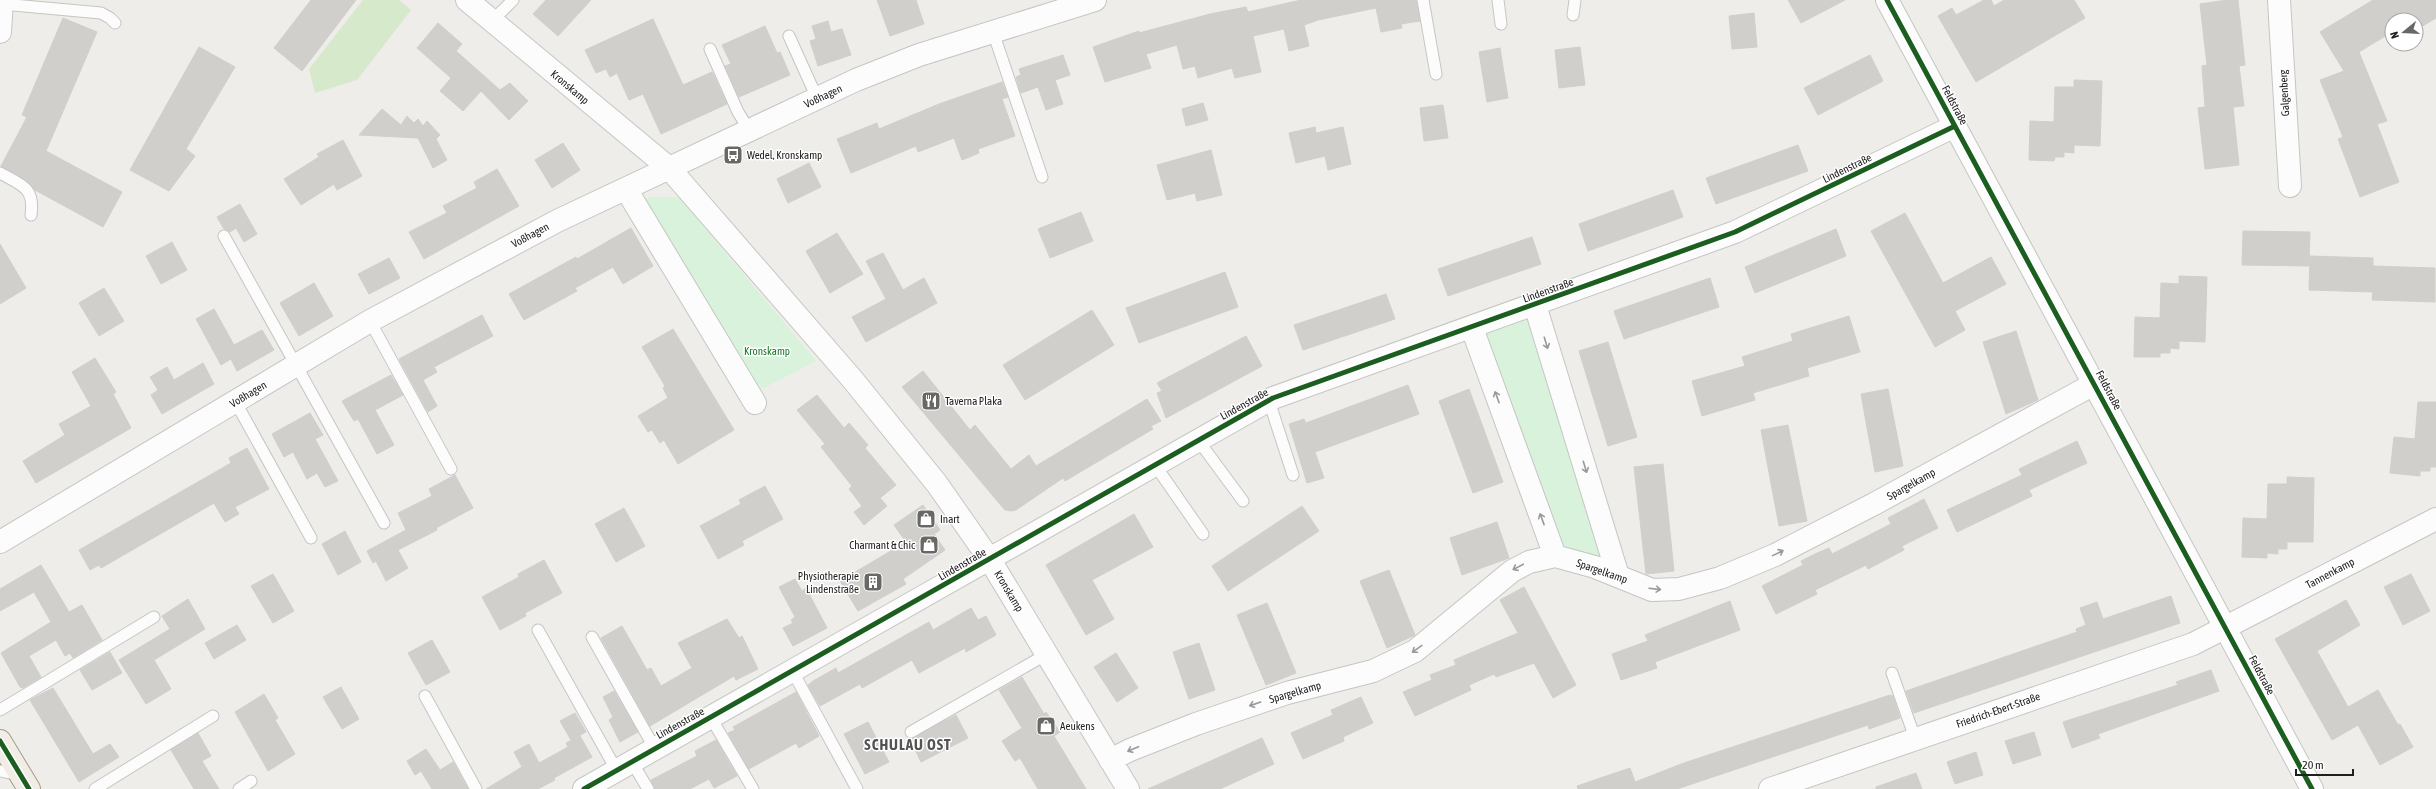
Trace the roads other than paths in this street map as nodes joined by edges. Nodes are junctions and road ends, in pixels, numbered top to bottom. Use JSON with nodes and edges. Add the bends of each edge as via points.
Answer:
{"nodes":[{"id":1,"x":467,"y":0,"type":"edge"},
{"id":2,"x":512,"y":0,"type":"edge"},
{"id":3,"x":1423,"y":0,"type":"edge"},
{"id":4,"x":1498,"y":0,"type":"edge"},
{"id":5,"x":1575,"y":0,"type":"edge"},
{"id":6,"x":1887,"y":0,"type":"edge"},
{"id":7,"x":2279,"y":0,"type":"edge"},
{"id":8,"x":1090,"y":1,"type":"edge"},
{"id":9,"x":2,"y":2,"type":"edge"},
{"id":10,"x":1574,"y":15,"type":"dead end"},
{"id":11,"x":492,"y":21,"type":"junction"},
{"id":12,"x":115,"y":23,"type":"dead end"},
{"id":13,"x":1501,"y":24,"type":"dead end"},
{"id":14,"x":0,"y":32,"type":"edge"},
{"id":15,"x":993,"y":32,"type":"junction"},
{"id":16,"x":789,"y":36,"type":"dead end"},
{"id":17,"x":710,"y":49,"type":"dead end"},
{"id":18,"x":1436,"y":74,"type":"dead end"},
{"id":19,"x":818,"y":98,"type":"junction"},
{"id":20,"x":1955,"y":126,"type":"junction"},
{"id":21,"x":749,"y":130,"type":"junction"},
{"id":22,"x":669,"y":168,"type":"junction"},
{"id":23,"x":0,"y":173,"type":"edge"},
{"id":24,"x":1042,"y":177,"type":"dead end"},
{"id":25,"x":2290,"y":186,"type":"dead end"},
{"id":26,"x":626,"y":188,"type":"junction"},
{"id":27,"x":31,"y":215,"type":"dead end"},
{"id":28,"x":224,"y":236,"type":"dead end"},
{"id":29,"x":1535,"y":305,"type":"junction"},
{"id":30,"x":370,"y":320,"type":"junction"},
{"id":31,"x":1472,"y":328,"type":"junction"},
{"id":32,"x":295,"y":365,"type":"junction"},
{"id":33,"x":2094,"y":384,"type":"junction"},
{"id":34,"x":235,"y":401,"type":"junction"},
{"id":35,"x":1269,"y":401,"type":"junction"},
{"id":36,"x":755,"y":403,"type":"dead end"},
{"id":37,"x":1198,"y":440,"type":"junction"},
{"id":38,"x":1155,"y":465,"type":"junction"},
{"id":39,"x":450,"y":469,"type":"dead end"},
{"id":40,"x":1293,"y":475,"type":"dead end"},
{"id":41,"x":1244,"y":501,"type":"dead end"},
{"id":42,"x":2436,"y":519,"type":"edge"},
{"id":43,"x":384,"y":523,"type":"dead end"},
{"id":44,"x":1203,"y":534,"type":"dead end"},
{"id":45,"x":311,"y":538,"type":"dead end"},
{"id":46,"x":0,"y":542,"type":"edge"},
{"id":47,"x":1555,"y":556,"type":"junction"},
{"id":48,"x":990,"y":560,"type":"junction"},
{"id":49,"x":1618,"y":576,"type":"junction"},
{"id":50,"x":154,"y":617,"type":"dead end"},
{"id":51,"x":2226,"y":629,"type":"junction"},
{"id":52,"x":538,"y":630,"type":"dead end"},
{"id":53,"x":592,"y":637,"type":"dead end"},
{"id":54,"x":1047,"y":654,"type":"junction"},
{"id":55,"x":792,"y":672,"type":"junction"},
{"id":56,"x":1892,"y":673,"type":"dead end"},
{"id":57,"x":425,"y":696,"type":"dead end"},
{"id":58,"x":0,"y":710,"type":"edge"},
{"id":59,"x":213,"y":716,"type":"dead end"},
{"id":60,"x":711,"y":718,"type":"junction"},
{"id":61,"x":911,"y":732,"type":"dead end"},
{"id":62,"x":1915,"y":738,"type":"junction"},
{"id":63,"x":0,"y":741,"type":"edge"},
{"id":64,"x":655,"y":749,"type":"junction"},
{"id":65,"x":1110,"y":760,"type":"junction"},
{"id":66,"x":625,"y":766,"type":"junction"},
{"id":67,"x":17,"y":778,"type":"edge"},
{"id":68,"x":252,"y":781,"type":"dead end"},
{"id":69,"x":95,"y":789,"type":"edge"},
{"id":70,"x":239,"y":789,"type":"edge"},
{"id":71,"x":476,"y":789,"type":"edge"},
{"id":72,"x":584,"y":789,"type":"edge"},
{"id":73,"x":648,"y":789,"type":"edge"},
{"id":74,"x":753,"y":789,"type":"edge"},
{"id":75,"x":857,"y":789,"type":"edge"},
{"id":76,"x":1128,"y":789,"type":"edge"},
{"id":77,"x":1770,"y":789,"type":"edge"},
{"id":78,"x":2312,"y":789,"type":"edge"}],
"edges":[{"from":1,"to":11,"type":"street","name":"Kronskamp"},
{"from":2,"to":11,"type":"lane"},
{"from":3,"to":18,"type":"lane"},
{"from":4,"to":13,"type":"lane"},
{"from":5,"to":10,"type":"lane"},
{"from":6,"to":20,"type":"street","name":"Feldstraße"},
{"from":7,"to":25,"type":"street","name":"Galgenberg"},
{"from":8,"to":15,"type":"street","name":"Voßhagen"},
{"from":9,"to":12,"type":"lane","via":[[101,13]]},
{"from":9,"to":14,"type":"street"},
{"from":11,"to":22,"type":"street","name":"Kronskamp"},
{"from":15,"to":19,"type":"street","name":"Voßhagen","via":[[919,55]]},
{"from":15,"to":24,"type":"lane"},
{"from":16,"to":19,"type":"lane"},
{"from":17,"to":21,"type":"lane","via":[[738,112]]},
{"from":19,"to":21,"type":"street","name":"Voßhagen"},
{"from":20,"to":29,"type":"street","name":"Lindenstraße","via":[[1735,232]]},
{"from":20,"to":33,"type":"street","name":"Feldstraße"},
{"from":21,"to":22,"type":"street","name":"Voßhagen"},
{"from":22,"to":26,"type":"street","name":"Voßhagen"},
{"from":22,"to":48,"type":"street","name":"Kronskamp","via":[[853,380],[937,484]]},
{"from":23,"to":27,"type":"lane","via":[[26,188],[33,203]]},
{"from":26,"to":30,"type":"street","name":"Voßhagen","via":[[557,221]]},
{"from":26,"to":36,"type":"street"},
{"from":28,"to":32,"type":"lane"},
{"from":29,"to":31,"type":"street","name":"Lindenstraße"},
{"from":29,"to":49,"type":"street","name":"Lindenstraße","one_way":true},
{"from":30,"to":32,"type":"street","name":"Voßhagen"},
{"from":30,"to":39,"type":"lane"},
{"from":31,"to":35,"type":"street","name":"Lindenstraße"},
{"from":47,"to":31,"type":"street","one_way":true},
{"from":32,"to":34,"type":"street","name":"Voßhagen"},
{"from":32,"to":43,"type":"lane"},
{"from":49,"to":33,"type":"street","name":"Spargelkamp","one_way":true,"via":[[1652,590],[1679,589],[1720,578],[1775,555]]},
{"from":33,"to":51,"type":"street","name":"Feldstraße"},
{"from":34,"to":45,"type":"lane"},
{"from":34,"to":46,"type":"street","name":"Voßhagen"},
{"from":35,"to":37,"type":"street","name":"Lindenstraße"},
{"from":35,"to":40,"type":"lane"},
{"from":37,"to":38,"type":"street","name":"Lindenstraße"},
{"from":37,"to":41,"type":"lane"},
{"from":38,"to":44,"type":"lane"},
{"from":38,"to":48,"type":"street","name":"Lindenstraße"},
{"from":42,"to":51,"type":"street","name":"Tannenkamp"},
{"from":47,"to":49,"type":"street","name":"Spargelkamp"},
{"from":47,"to":65,"type":"street","name":"Spargelkamp","one_way":true,"via":[[1529,562],[1512,571],[1415,651],[1380,668],[1287,693],[1130,750]]},
{"from":48,"to":54,"type":"street","name":"Kronskamp"},
{"from":48,"to":55,"type":"street","name":"Lindenstraße"},
{"from":50,"to":58,"type":"lane"},
{"from":51,"to":62,"type":"street","name":"Friedrich-Ebert-Straße","via":[[2194,644]]},
{"from":51,"to":78,"type":"street","name":"Feldstraße"},
{"from":52,"to":66,"type":"lane"},
{"from":53,"to":64,"type":"lane"},
{"from":54,"to":61,"type":"lane"},
{"from":54,"to":65,"type":"street","name":"Kronskamp"},
{"from":55,"to":60,"type":"street","name":"Lindenstraße"},
{"from":55,"to":75,"type":"lane"},
{"from":56,"to":62,"type":"lane"},
{"from":57,"to":71,"type":"lane"},
{"from":59,"to":69,"type":"lane"},
{"from":60,"to":64,"type":"street","name":"Lindenstraße"},
{"from":60,"to":74,"type":"lane"},
{"from":62,"to":77,"type":"street","name":"Friedrich-Ebert-Straße"},
{"from":63,"to":67,"type":"main road"},
{"from":64,"to":66,"type":"street","name":"Lindenstraße"},
{"from":65,"to":76,"type":"street","name":"Kronskamp"},
{"from":66,"to":72,"type":"street","name":"Lindenstraße"},
{"from":66,"to":73,"type":"lane"},
{"from":68,"to":70,"type":"lane"}]}
